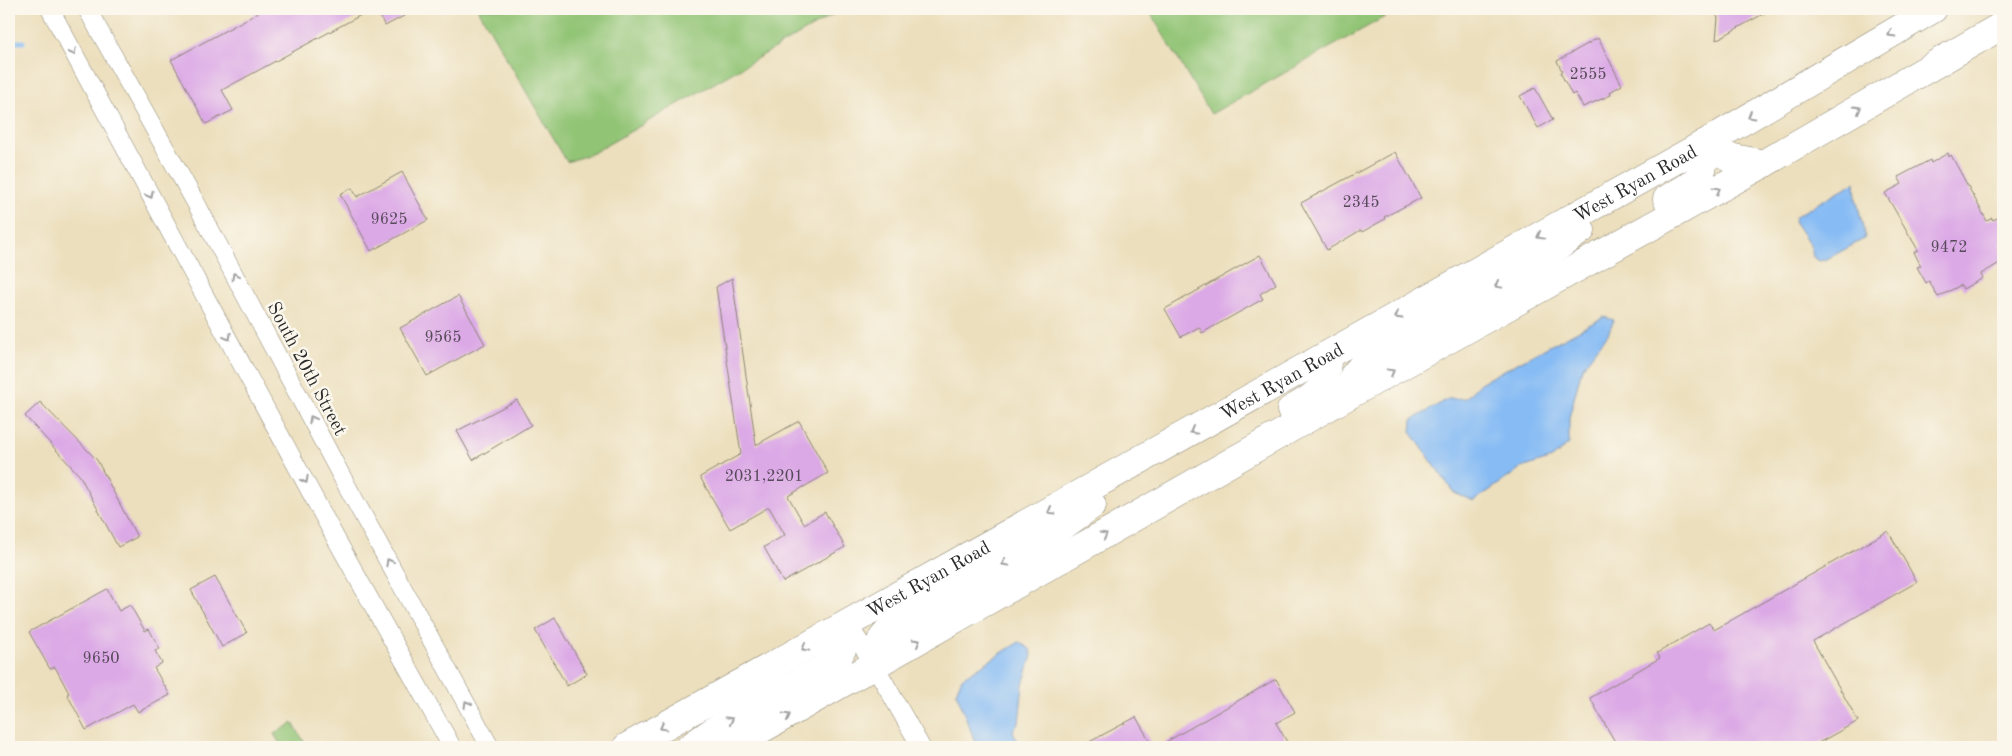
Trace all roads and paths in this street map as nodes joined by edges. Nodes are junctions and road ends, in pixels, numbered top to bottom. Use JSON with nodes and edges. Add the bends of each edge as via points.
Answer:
{"nodes":[{"id":1,"x":50,"y":9,"type":"edge"},
{"id":2,"x":87,"y":9,"type":"edge"},
{"id":3,"x":1933,"y":9,"type":"edge"},
{"id":4,"x":2003,"y":25,"type":"edge"},
{"id":5,"x":1704,"y":144,"type":"junction"},
{"id":6,"x":1764,"y":164,"type":"junction"},
{"id":7,"x":1634,"y":183,"type":"junction"},
{"id":8,"x":1542,"y":288,"type":"junction"},
{"id":9,"x":1327,"y":356,"type":"junction"},
{"id":10,"x":1349,"y":395,"type":"junction"},
{"id":11,"x":1157,"y":452,"type":"junction"},
{"id":12,"x":1166,"y":500,"type":"junction"},
{"id":13,"x":848,"y":624,"type":"junction"},
{"id":14,"x":875,"y":666,"type":"junction"},
{"id":15,"x":452,"y":747,"type":"edge"},
{"id":16,"x":490,"y":747,"type":"edge"},
{"id":17,"x":627,"y":747,"type":"edge"},
{"id":18,"x":690,"y":747,"type":"edge"},
{"id":19,"x":730,"y":747,"type":"edge"},
{"id":20,"x":921,"y":747,"type":"edge"}],
"edges":[{"from":1,"to":15,"type":"street","one_way":true},
{"from":16,"to":2,"type":"street","name":"South 20th Street","one_way":true,"via":[[197,205]]},
{"from":3,"to":5,"type":"main road","name":"West Ryan Road","one_way":true},
{"from":6,"to":4,"type":"main road","one_way":true},
{"from":5,"to":6,"type":"main road","via":[[1729,157]]},
{"from":5,"to":7,"type":"main road","name":"West Ryan Road"},
{"from":5,"to":8,"type":"main road","via":[[1702,173],[1694,183],[1633,218],[1587,250]]},
{"from":8,"to":6,"type":"main road","one_way":true},
{"from":7,"to":9,"type":"main road","name":"West Ryan Road","one_way":true},
{"from":7,"to":10,"type":"main road","one_way":true,"via":[[1588,225],[1530,267],[1371,356],[1354,375]]},
{"from":10,"to":8,"type":"main road","one_way":true},
{"from":9,"to":11,"type":"main road","name":"West Ryan Road","one_way":true},
{"from":9,"to":12,"type":"main road","via":[[1324,386],[1316,396],[1252,432],[1198,470]]},
{"from":10,"to":12,"type":"main road"},
{"from":11,"to":13,"type":"main road","name":"West Ryan Road","one_way":true},
{"from":11,"to":14,"type":"main road","one_way":true,"via":[[1118,487],[1033,547],[886,632],[878,648]]},
{"from":14,"to":12,"type":"main road","one_way":true},
{"from":13,"to":14,"type":"street"},
{"from":13,"to":17,"type":"main road","name":"West Ryan Road","one_way":true},
{"from":18,"to":13,"type":"main road","one_way":true,"via":[[722,725],[821,670],[839,656],[846,643]]},
{"from":19,"to":14,"type":"main road","one_way":true},
{"from":14,"to":20,"type":"street"}]}
